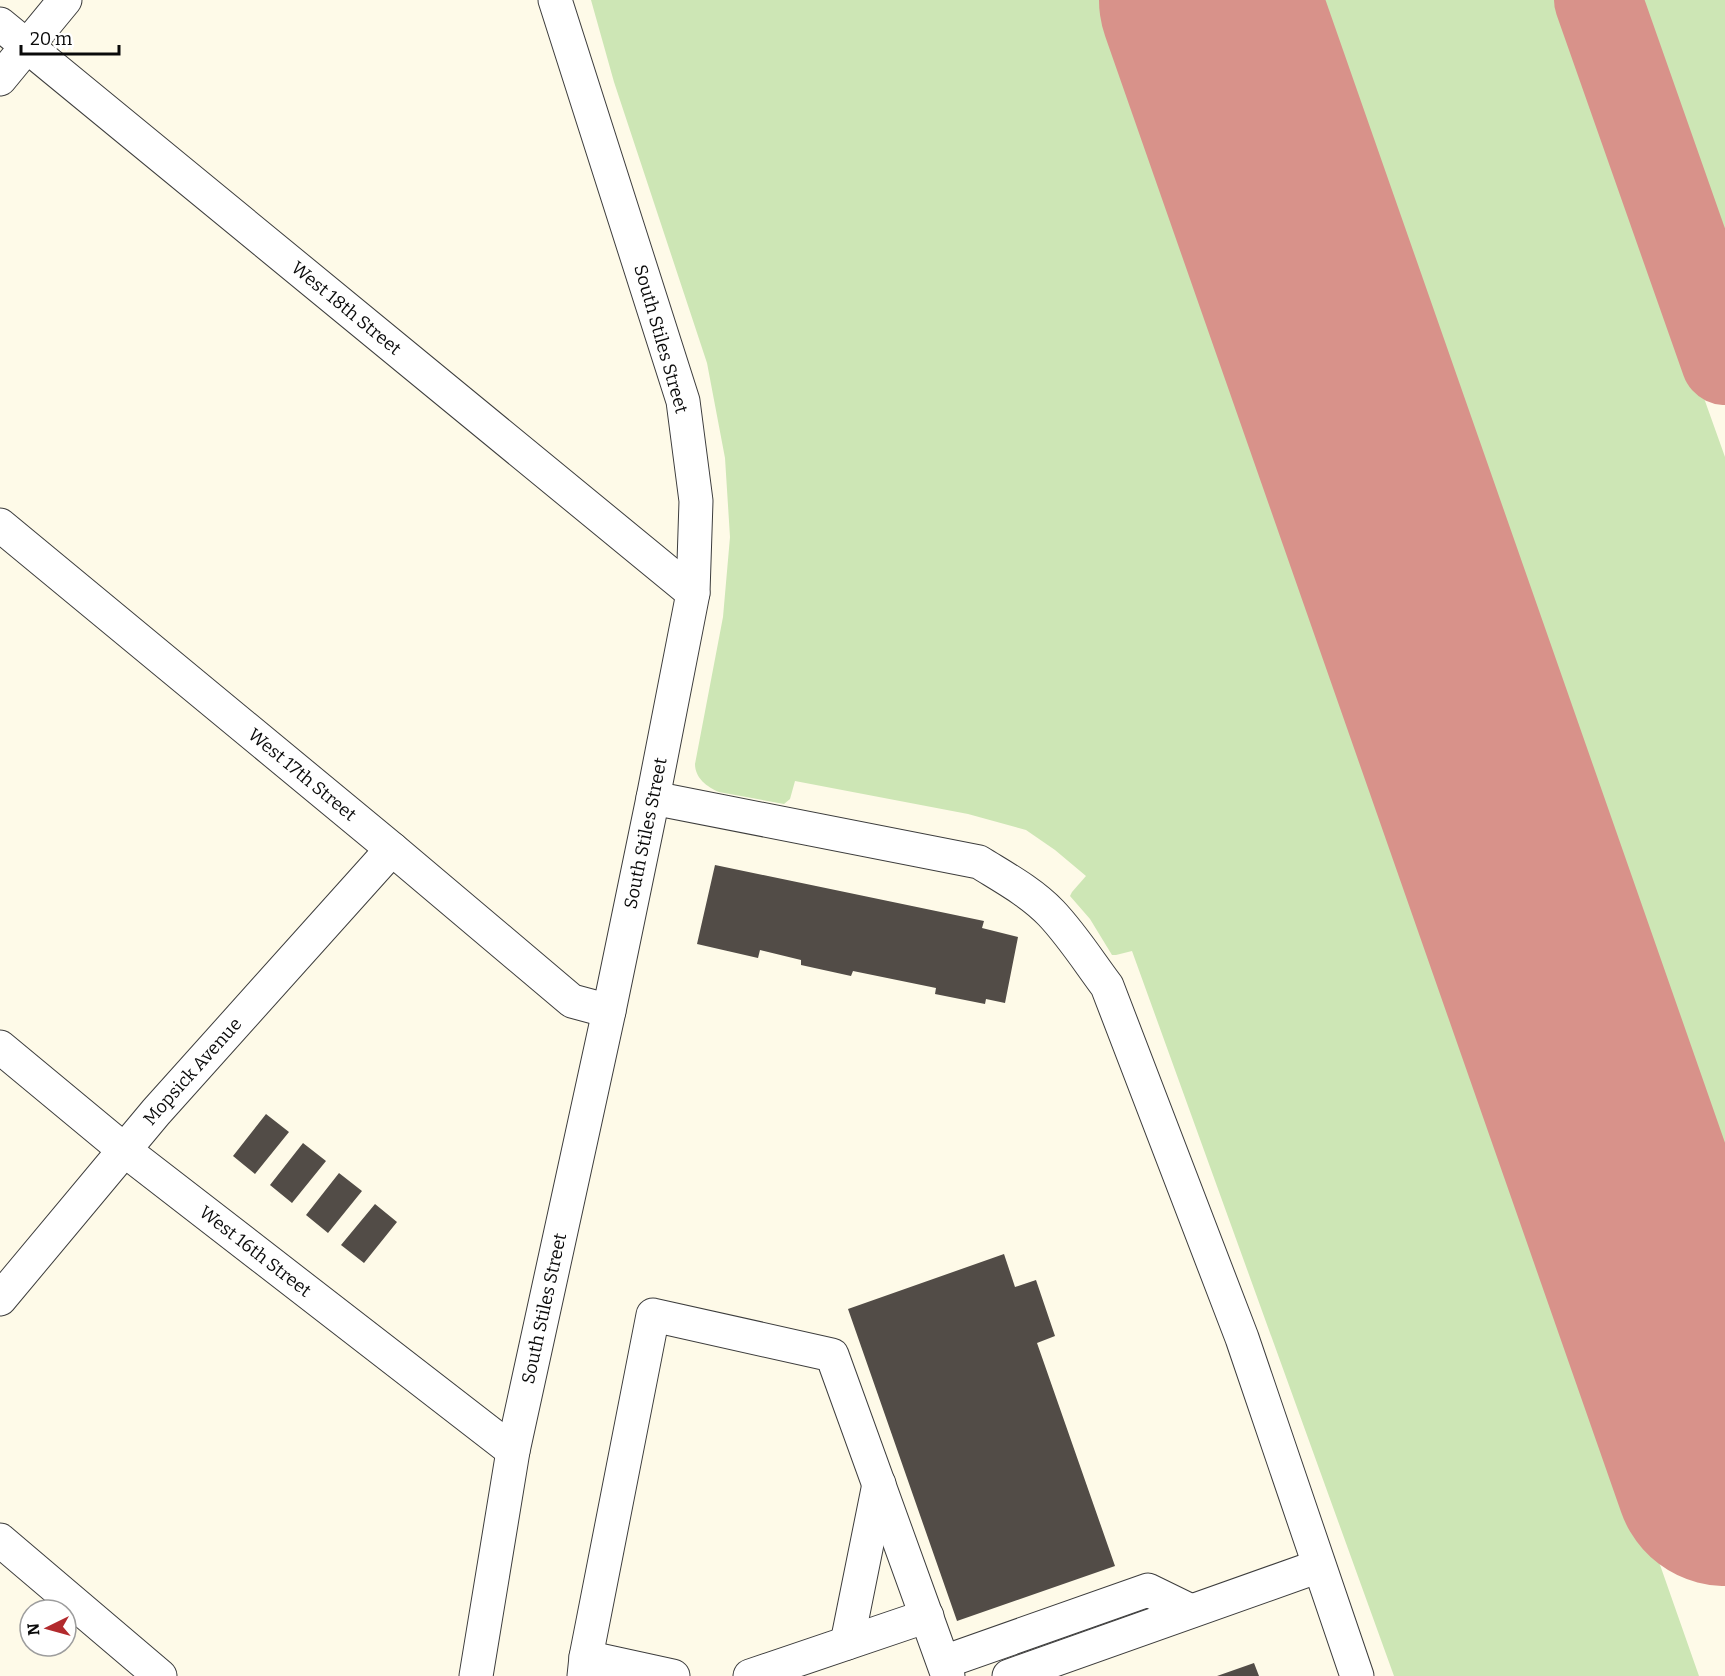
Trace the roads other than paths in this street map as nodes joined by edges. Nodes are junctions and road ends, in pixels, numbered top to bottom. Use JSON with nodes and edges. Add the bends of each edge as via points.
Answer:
{"nodes":[{"id":1,"x":65,"y":0,"type":"edge"},
{"id":2,"x":555,"y":0,"type":"edge"},
{"id":3,"x":0,"y":24,"type":"edge"},
{"id":4,"x":27,"y":46,"type":"junction"},
{"id":5,"x":0,"y":80,"type":"edge"},
{"id":6,"x":0,"y":525,"type":"edge"},
{"id":7,"x":693,"y":593,"type":"junction"},
{"id":8,"x":653,"y":798,"type":"junction"},
{"id":9,"x":392,"y":849,"type":"junction"},
{"id":10,"x":609,"y":1011,"type":"junction"},
{"id":11,"x":0,"y":1047,"type":"edge"},
{"id":12,"x":123,"y":1149,"type":"junction"},
{"id":13,"x":0,"y":1299,"type":"edge"},
{"id":14,"x":513,"y":1451,"type":"junction"},
{"id":15,"x":879,"y":1484,"type":"junction"},
{"id":16,"x":0,"y":1540,"type":"edge"},
{"id":17,"x":1319,"y":1566,"type":"junction"},
{"id":18,"x":1191,"y":1611,"type":"junction"},
{"id":19,"x":927,"y":1616,"type":"junction"},
{"id":20,"x":847,"y":1643,"type":"junction"},
{"id":21,"x":585,"y":1666,"type":"edge"},
{"id":22,"x":946,"y":1669,"type":"edge"},
{"id":23,"x":160,"y":1676,"type":"edge"},
{"id":24,"x":476,"y":1676,"type":"edge"},
{"id":25,"x":673,"y":1676,"type":"edge"},
{"id":26,"x":750,"y":1676,"type":"edge"},
{"id":27,"x":1009,"y":1676,"type":"edge"},
{"id":28,"x":1357,"y":1676,"type":"edge"}],
"edges":[{"from":1,"to":4,"type":"street"},
{"from":2,"to":7,"type":"street","name":"South Stiles Street","via":[[683,401],[696,501]]},
{"from":3,"to":4,"type":"street","name":"West 18th Street"},
{"from":4,"to":5,"type":"street"},
{"from":4,"to":7,"type":"street","name":"West 18th Street"},
{"from":6,"to":9,"type":"street","name":"West 17th Street"},
{"from":7,"to":8,"type":"street","name":"South Stiles Street"},
{"from":8,"to":10,"type":"street","name":"South Stiles Street"},
{"from":8,"to":17,"type":"street","via":[[979,862],[1050,912],[1107,986],[1242,1338]]},
{"from":9,"to":10,"type":"street","name":"West 17th Street","via":[[572,1001]]},
{"from":9,"to":12,"type":"street","name":"Mopsick Avenue"},
{"from":10,"to":14,"type":"street","name":"South Stiles Street"},
{"from":11,"to":12,"type":"street","name":"West 16th Street"},
{"from":12,"to":13,"type":"street","name":"Mopsick Avenue"},
{"from":12,"to":14,"type":"street","name":"West 16th Street"},
{"from":14,"to":24,"type":"street","name":"South Stiles Street"},
{"from":15,"to":19,"type":"street"},
{"from":15,"to":20,"type":"street"},
{"from":15,"to":21,"type":"street","via":[[832,1355],[653,1315]]},
{"from":16,"to":23,"type":"street"},
{"from":17,"to":18,"type":"street"},
{"from":17,"to":28,"type":"street"},
{"from":18,"to":22,"type":"street","via":[[1148,1590],[1053,1623]]},
{"from":18,"to":27,"type":"street"},
{"from":19,"to":20,"type":"street"},
{"from":19,"to":22,"type":"street"},
{"from":20,"to":26,"type":"street"},
{"from":21,"to":25,"type":"street"}]}
